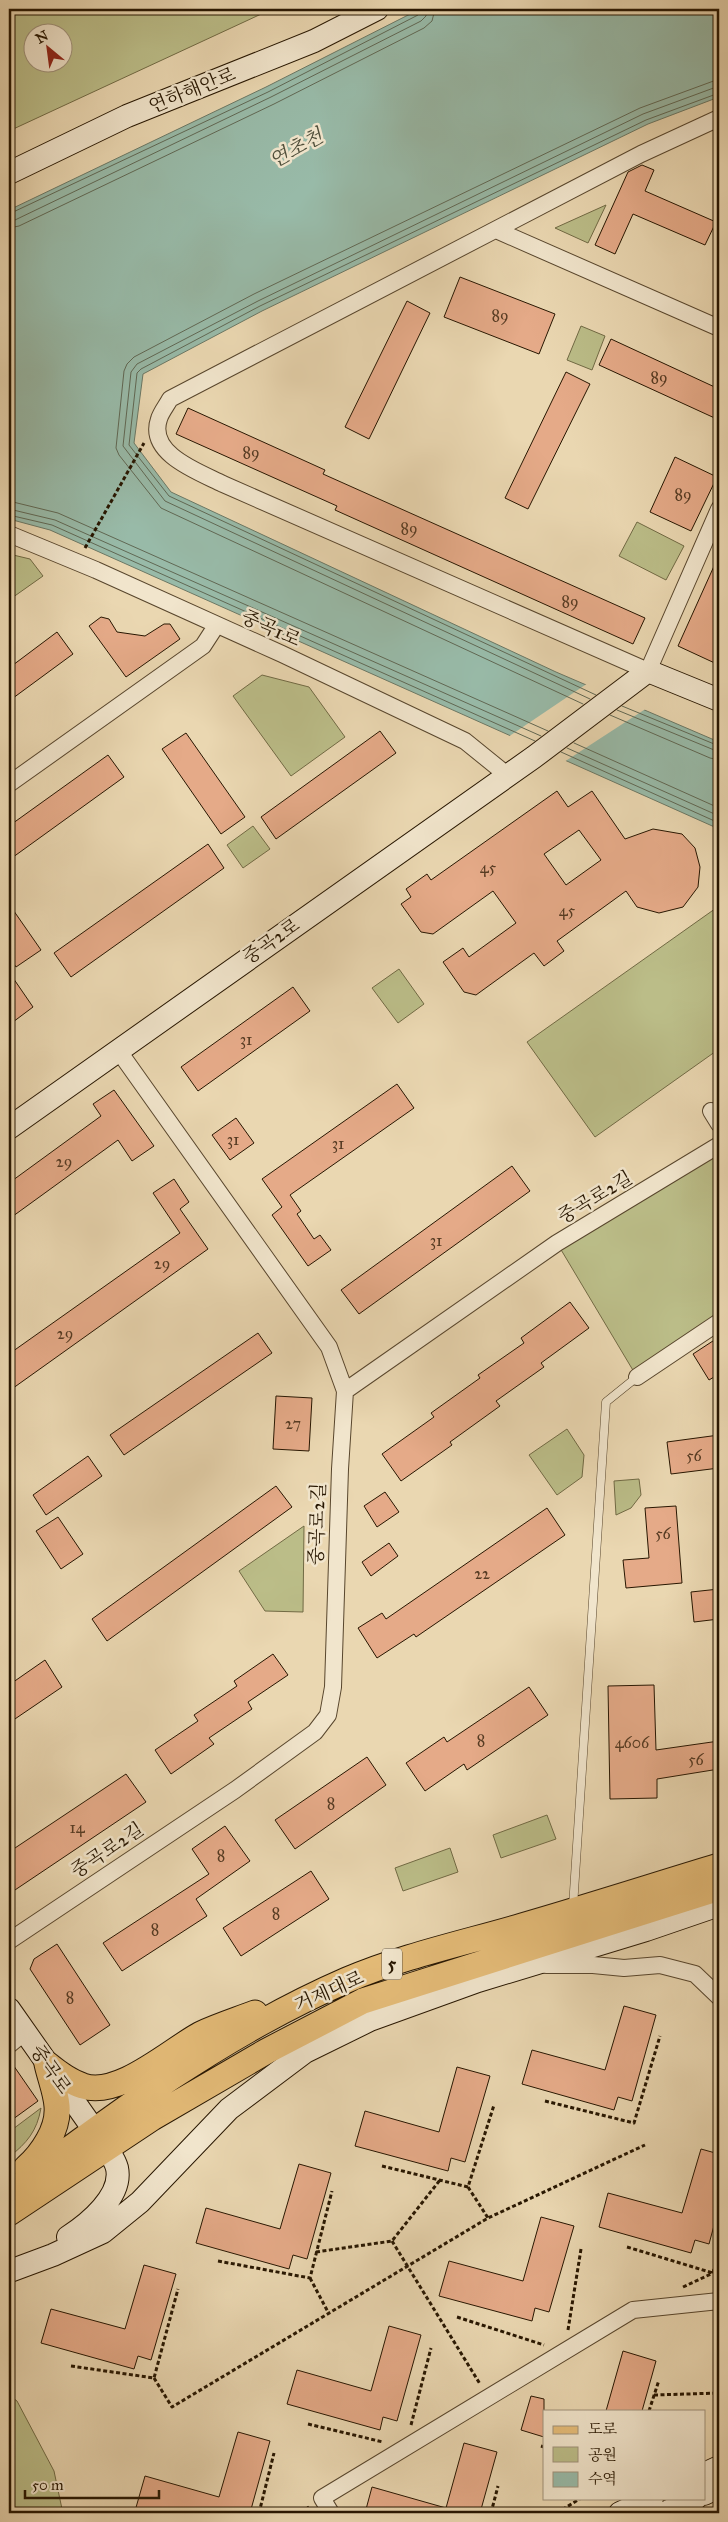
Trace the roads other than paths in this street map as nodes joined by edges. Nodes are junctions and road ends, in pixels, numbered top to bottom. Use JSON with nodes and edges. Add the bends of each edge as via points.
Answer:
{"nodes":[{"id":1,"x":376,"y":9,"type":"edge"},
{"id":2,"x":719,"y":118,"type":"edge"},
{"id":3,"x":9,"y":173,"type":"edge"},
{"id":4,"x":496,"y":230,"type":"junction"},
{"id":5,"x":719,"y":328,"type":"edge"},
{"id":6,"x":719,"y":509,"type":"edge"},
{"id":7,"x":9,"y":534,"type":"edge"},
{"id":8,"x":216,"y":626,"type":"junction"},
{"id":9,"x":644,"y":676,"type":"junction"},
{"id":10,"x":719,"y":700,"type":"edge"},
{"id":11,"x":507,"y":775,"type":"junction"},
{"id":12,"x":9,"y":784,"type":"edge"},
{"id":13,"x":118,"y":1050,"type":"junction"},
{"id":14,"x":9,"y":1128,"type":"edge"},
{"id":15,"x":719,"y":1145,"type":"edge"},
{"id":16,"x":719,"y":1322,"type":"edge"},
{"id":17,"x":637,"y":1376,"type":"joint"},
{"id":18,"x":345,"y":1391,"type":"junction"},
{"id":19,"x":719,"y":1866,"type":"edge"},
{"id":20,"x":719,"y":1888,"type":"edge"},
{"id":21,"x":719,"y":1905,"type":"edge"},
{"id":22,"x":573,"y":1910,"type":"junction"},
{"id":23,"x":9,"y":1941,"type":"edge"},
{"id":24,"x":534,"y":1965,"type":"junction"},
{"id":25,"x":319,"y":1993,"type":"junction"},
{"id":26,"x":719,"y":1997,"type":"edge"},
{"id":27,"x":9,"y":2009,"type":"edge"},
{"id":28,"x":17,"y":2039,"type":"edge"},
{"id":29,"x":47,"y":2064,"type":"junction"},
{"id":30,"x":100,"y":2138,"type":"junction"},
{"id":31,"x":9,"y":2181,"type":"edge"},
{"id":32,"x":9,"y":2194,"type":"edge"},
{"id":33,"x":9,"y":2213,"type":"edge"},
{"id":34,"x":9,"y":2271,"type":"edge"},
{"id":35,"x":719,"y":2300,"type":"edge"},
{"id":36,"x":719,"y":2467,"type":"edge"},
{"id":37,"x":706,"y":2473,"type":"edge"},
{"id":38,"x":719,"y":2487,"type":"edge"},
{"id":39,"x":706,"y":2493,"type":"edge"},
{"id":40,"x":648,"y":2500,"type":"edge"},
{"id":41,"x":692,"y":2500,"type":"edge"},
{"id":42,"x":331,"y":2513,"type":"edge"},
{"id":43,"x":620,"y":2513,"type":"edge"},
{"id":44,"x":665,"y":2513,"type":"edge"}],
"edges":[{"from":1,"to":3,"type":"street","name":"연하해안로","via":[[314,41],[127,116]]},
{"from":2,"to":4,"type":"street","via":[[641,154]]},
{"from":4,"to":5,"type":"street"},
{"from":4,"to":9,"type":"street","via":[[170,399],[158,420],[158,437],[171,457],[222,484]]},
{"from":6,"to":9,"type":"street"},
{"from":7,"to":8,"type":"street","name":"중곡1로"},
{"from":8,"to":11,"type":"street","name":"중곡1로","via":[[465,741]]},
{"from":8,"to":12,"type":"street","via":[[203,646]]},
{"from":9,"to":10,"type":"street"},
{"from":9,"to":11,"type":"street","name":"중곡2로"},
{"from":11,"to":13,"type":"street","name":"중곡2로"},
{"from":13,"to":14,"type":"street","name":"중곡2로"},
{"from":13,"to":18,"type":"street","via":[[329,1347]]},
{"from":15,"to":18,"type":"street","name":"중곡로2길","via":[[557,1244]]},
{"from":16,"to":17,"type":"street"},
{"from":17,"to":22,"type":"lane","via":[[606,1402]]},
{"from":18,"to":23,"type":"street","name":"중곡로2길","via":[[332,1687],[328,1714],[307,1738]]},
{"from":19,"to":22,"type":"main road","name":"거제대로","number":"5"},
{"from":20,"to":30,"type":"main road","name":"거제대로","number":"5","via":[[363,2001]]},
{"from":21,"to":24,"type":"street"},
{"from":22,"to":25,"type":"main road","name":"거제대로","number":"5","via":[[433,1950],[349,1979]]},
{"from":24,"to":26,"type":"street","via":[[624,1968],[660,1965],[695,1974]]},
{"from":24,"to":34,"type":"street","via":[[478,1981],[370,2020],[304,2052],[229,2109],[140,2202],[103,2232]]},
{"from":25,"to":29,"type":"main road","via":[[284,2001],[201,2034],[114,2085],[85,2087]]},
{"from":25,"to":30,"type":"main road","name":"거제대로","number":"5","via":[[252,2028],[159,2085]]},
{"from":27,"to":28,"type":"street","name":"중곡로"},
{"from":28,"to":29,"type":"street","name":"중곡로"},
{"from":29,"to":30,"type":"street","name":"중곡로"},
{"from":29,"to":31,"type":"main road","via":[[57,2107],[56,2119],[49,2140],[37,2158]]},
{"from":30,"to":32,"type":"main road","name":"거제대로","number":"5"},
{"from":30,"to":33,"type":"main road","name":"거제대로","number":"5"},
{"from":30,"to":34,"type":"street","name":"중곡로","via":[[117,2169],[117,2179],[110,2196],[85,2226]]},
{"from":35,"to":42,"type":"street","via":[[633,2310],[322,2498]]},
{"from":36,"to":37,"type":"street"},
{"from":38,"to":39,"type":"street"},
{"from":40,"to":43,"type":"street"},
{"from":41,"to":44,"type":"street"}]}
